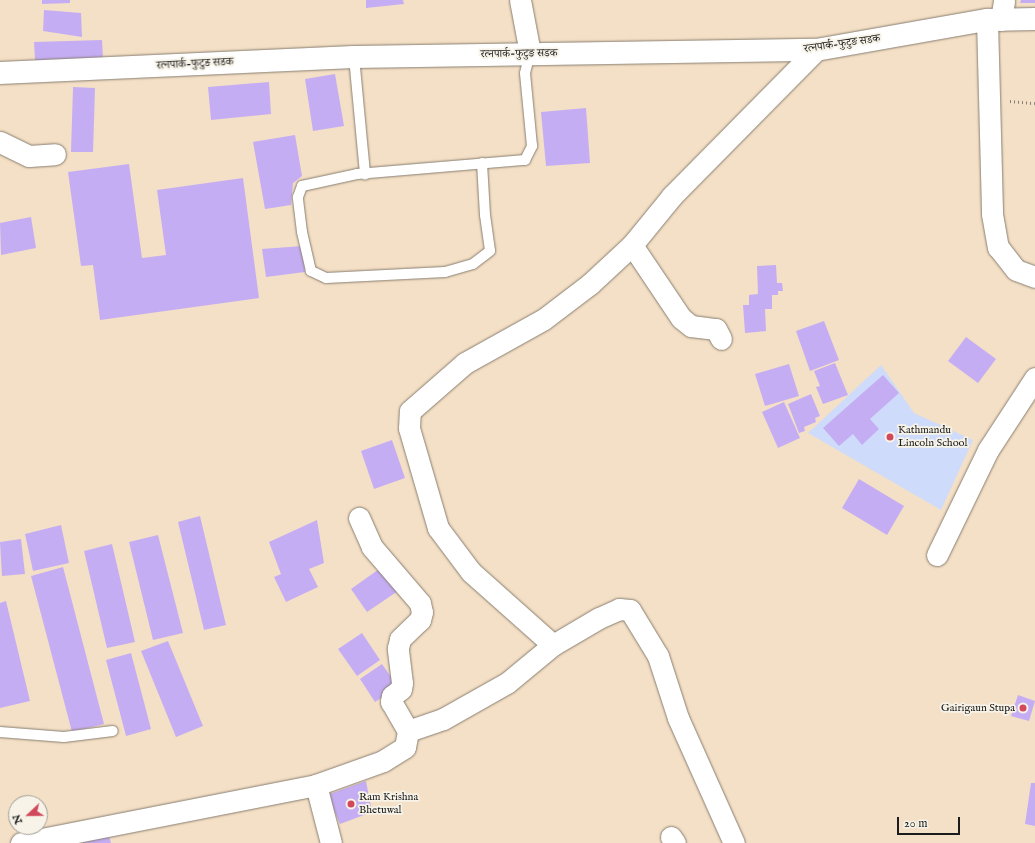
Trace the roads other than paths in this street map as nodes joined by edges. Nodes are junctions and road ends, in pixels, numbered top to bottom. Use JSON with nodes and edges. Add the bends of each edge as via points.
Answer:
{"nodes":[{"id":1,"x":520,"y":0,"type":"edge"},
{"id":2,"x":998,"y":13,"type":"edge"},
{"id":3,"x":1035,"y":19,"type":"edge"},
{"id":4,"x":816,"y":50,"type":"junction"},
{"id":5,"x":530,"y":53,"type":"junction"},
{"id":6,"x":354,"y":57,"type":"junction"},
{"id":7,"x":0,"y":74,"type":"edge"},
{"id":8,"x":0,"y":142,"type":"edge"},
{"id":9,"x":55,"y":154,"type":"dead end"},
{"id":10,"x":482,"y":164,"type":"junction"},
{"id":11,"x":365,"y":174,"type":"junction"},
{"id":12,"x":632,"y":245,"type":"junction"},
{"id":13,"x":1035,"y":277,"type":"edge"},
{"id":14,"x":721,"y":339,"type":"dead end"},
{"id":15,"x":1035,"y":378,"type":"edge"},
{"id":16,"x":359,"y":518,"type":"dead end"},
{"id":17,"x":937,"y":555,"type":"dead end"},
{"id":18,"x":553,"y":645,"type":"junction"},
{"id":19,"x":112,"y":731,"type":"dead end"},
{"id":20,"x":408,"y":731,"type":"junction"},
{"id":21,"x":0,"y":732,"type":"edge"},
{"id":22,"x":316,"y":785,"type":"junction"},
{"id":23,"x":21,"y":843,"type":"edge"},
{"id":24,"x":331,"y":843,"type":"edge"},
{"id":25,"x":734,"y":843,"type":"edge"}],
"edges":[{"from":1,"to":5,"type":"street"},
{"from":2,"to":3,"type":"street","name":"रत्नपार्क-फुटुङ सडक"},
{"from":2,"to":4,"type":"street","name":"रत्नपार्क-फुटुङ सडक"},
{"from":2,"to":13,"type":"street","via":[[992,214],[998,246],[1016,270]]},
{"from":4,"to":5,"type":"street","name":"रत्नपार्क-फुटुङ सडक"},
{"from":4,"to":12,"type":"street","via":[[672,196]]},
{"from":5,"to":6,"type":"street","name":"रत्नपार्क-फुटुङ सडक"},
{"from":5,"to":10,"type":"lane","via":[[525,73],[532,146],[525,160]]},
{"from":6,"to":7,"type":"street","name":"रत्नपार्क-फुटुङ सडक"},
{"from":6,"to":11,"type":"lane"},
{"from":8,"to":9,"type":"street","via":[[29,156]]},
{"from":10,"to":11,"type":"lane"},
{"from":10,"to":11,"type":"lane","via":[[490,251],[473,264],[445,272],[326,278],[311,271],[302,232],[298,197],[302,186]]},
{"from":12,"to":14,"type":"street","via":[[681,318],[691,326],[716,329]]},
{"from":12,"to":18,"type":"street","via":[[590,284],[544,319],[465,363],[410,412],[409,428],[438,528],[471,572]]},
{"from":15,"to":17,"type":"street","via":[[988,450]]},
{"from":16,"to":20,"type":"street","via":[[372,547],[420,603],[420,620],[400,639],[398,648],[402,683],[401,689],[392,696],[392,702]]},
{"from":18,"to":20,"type":"street","via":[[507,683],[443,719]]},
{"from":18,"to":25,"type":"street","via":[[599,618],[619,609],[630,610],[658,656],[678,718]]},
{"from":19,"to":21,"type":"lane","via":[[64,737]]},
{"from":20,"to":22,"type":"street","via":[[405,747],[383,761]]},
{"from":22,"to":23,"type":"street"},
{"from":22,"to":24,"type":"street"}]}
